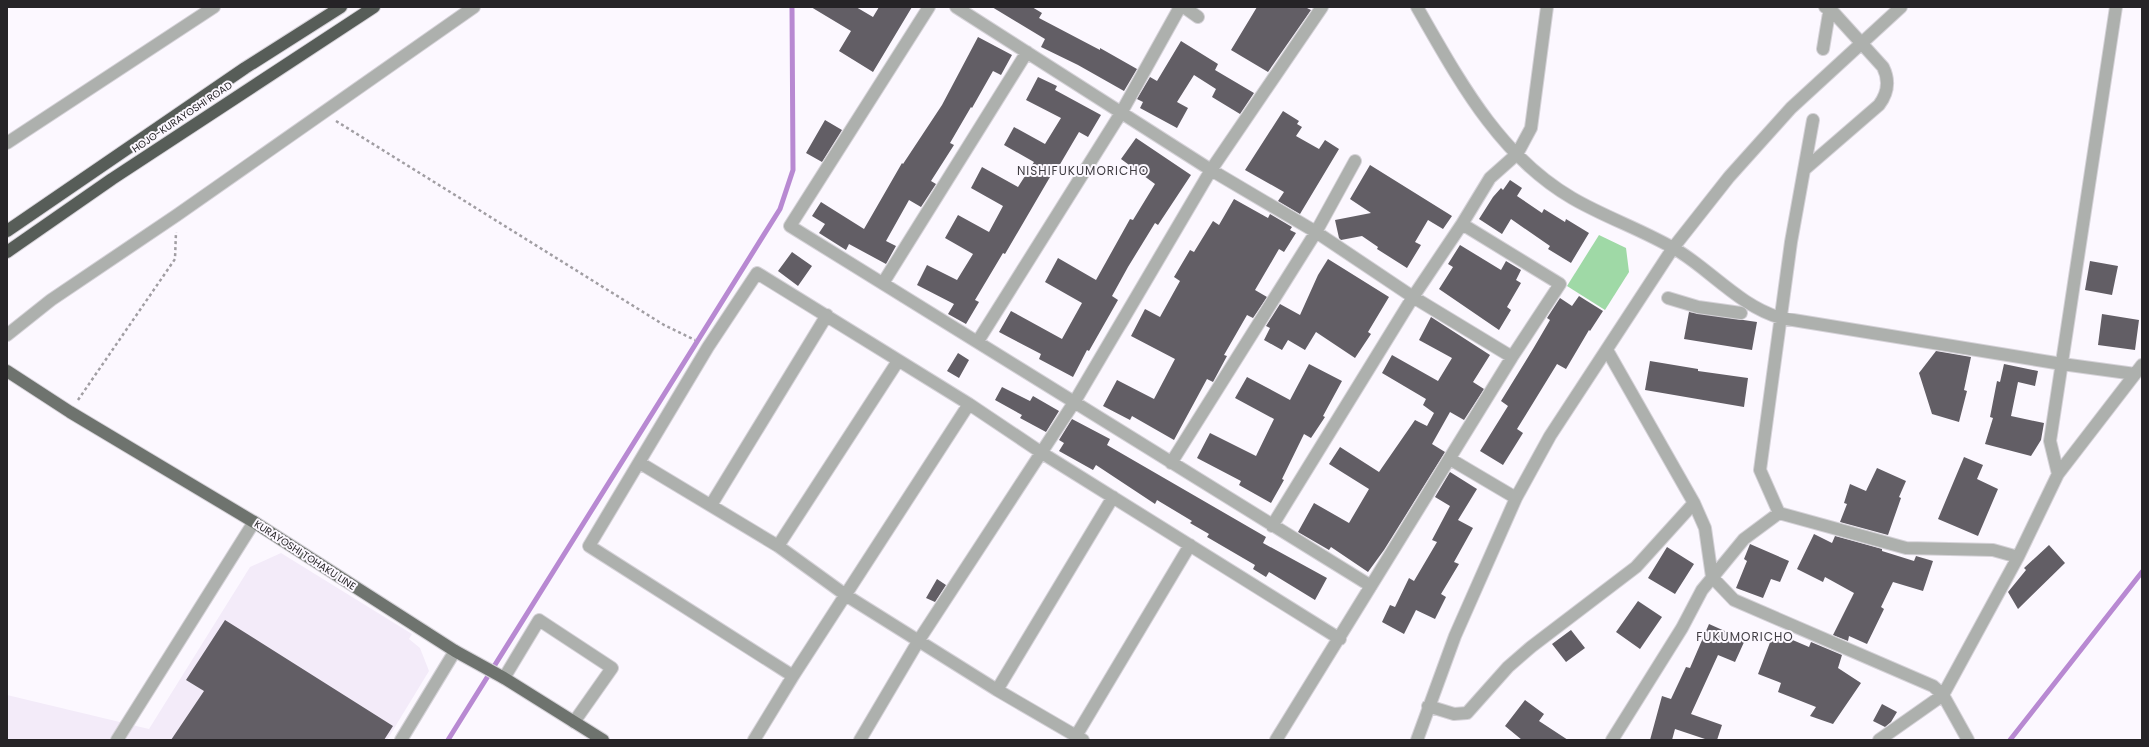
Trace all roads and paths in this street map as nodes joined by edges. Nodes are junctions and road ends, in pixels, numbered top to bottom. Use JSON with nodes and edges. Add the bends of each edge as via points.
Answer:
{"nodes":[{"id":1,"x":214,"y":7,"type":"edge"},
{"id":2,"x":341,"y":7,"type":"edge"},
{"id":3,"x":374,"y":7,"type":"edge"},
{"id":4,"x":474,"y":7,"type":"edge"},
{"id":5,"x":929,"y":7,"type":"edge"},
{"id":6,"x":956,"y":7,"type":"edge"},
{"id":7,"x":1180,"y":7,"type":"edge"},
{"id":8,"x":1184,"y":7,"type":"edge"},
{"id":9,"x":1322,"y":7,"type":"edge"},
{"id":10,"x":1417,"y":7,"type":"edge"},
{"id":11,"x":1547,"y":7,"type":"edge"},
{"id":12,"x":1901,"y":7,"type":"edge"},
{"id":13,"x":2116,"y":7,"type":"edge"},
{"id":14,"x":1828,"y":8,"type":"edge"},
{"id":15,"x":1198,"y":17,"type":"dead end"},
{"id":16,"x":1861,"y":44,"type":"junction"},
{"id":17,"x":1823,"y":49,"type":"dead end"},
{"id":18,"x":1026,"y":52,"type":"junction"},
{"id":19,"x":322,"y":113,"type":"junction"},
{"id":20,"x":1120,"y":113,"type":"junction"},
{"id":21,"x":1813,"y":120,"type":"dead end"},
{"id":22,"x":7,"y":143,"type":"edge"},
{"id":23,"x":1517,"y":154,"type":"junction"},
{"id":24,"x":1355,"y":161,"type":"dead end"},
{"id":25,"x":1805,"y":168,"type":"junction"},
{"id":26,"x":1211,"y":170,"type":"junction"},
{"id":27,"x":177,"y":215,"type":"junction"},
{"id":28,"x":1462,"y":224,"type":"junction"},
{"id":29,"x":7,"y":231,"type":"edge"},
{"id":30,"x":1316,"y":232,"type":"junction"},
{"id":31,"x":1673,"y":248,"type":"junction"},
{"id":32,"x":7,"y":252,"type":"edge"},
{"id":33,"x":883,"y":283,"type":"junction"},
{"id":34,"x":1413,"y":297,"type":"junction"},
{"id":35,"x":1668,"y":298,"type":"dead end"},
{"id":36,"x":1741,"y":313,"type":"dead end"},
{"id":37,"x":827,"y":314,"type":"junction"},
{"id":38,"x":1781,"y":318,"type":"junction"},
{"id":39,"x":7,"y":335,"type":"edge"},
{"id":40,"x":978,"y":341,"type":"junction"},
{"id":41,"x":708,"y":346,"type":"junction"},
{"id":42,"x":1607,"y":350,"type":"junction"},
{"id":43,"x":1512,"y":357,"type":"junction"},
{"id":44,"x":898,"y":361,"type":"junction"},
{"id":45,"x":2062,"y":364,"type":"junction"},
{"id":46,"x":2139,"y":370,"type":"edge"},
{"id":47,"x":7,"y":371,"type":"edge"},
{"id":48,"x":1075,"y":401,"type":"junction"},
{"id":49,"x":969,"y":404,"type":"junction"},
{"id":50,"x":70,"y":412,"type":"junction"},
{"id":51,"x":1042,"y":453,"type":"junction"},
{"id":52,"x":1450,"y":459,"type":"junction"},
{"id":53,"x":640,"y":462,"type":"junction"},
{"id":54,"x":1171,"y":462,"type":"junction"},
{"id":55,"x":2058,"y":474,"type":"junction"},
{"id":56,"x":1113,"y":497,"type":"junction"},
{"id":57,"x":1516,"y":498,"type":"junction"},
{"id":58,"x":1694,"y":503,"type":"junction"},
{"id":59,"x":711,"y":505,"type":"junction"},
{"id":60,"x":1779,"y":513,"type":"junction"},
{"id":61,"x":254,"y":522,"type":"junction"},
{"id":62,"x":1272,"y":526,"type":"junction"},
{"id":63,"x":1190,"y":545,"type":"junction"},
{"id":64,"x":778,"y":546,"type":"junction"},
{"id":65,"x":2018,"y":557,"type":"junction"},
{"id":66,"x":1712,"y":577,"type":"junction"},
{"id":67,"x":1371,"y":586,"type":"junction"},
{"id":68,"x":847,"y":596,"type":"junction"},
{"id":69,"x":1340,"y":639,"type":"junction"},
{"id":70,"x":919,"y":640,"type":"junction"},
{"id":71,"x":455,"y":650,"type":"junction"},
{"id":72,"x":794,"y":676,"type":"junction"},
{"id":73,"x":504,"y":678,"type":"junction"},
{"id":74,"x":997,"y":690,"type":"junction"},
{"id":75,"x":1943,"y":695,"type":"junction"},
{"id":76,"x":1428,"y":706,"type":"junction"},
{"id":77,"x":574,"y":722,"type":"junction"},
{"id":78,"x":1080,"y":738,"type":"edge"},
{"id":79,"x":1615,"y":739,"type":"edge"},
{"id":80,"x":117,"y":740,"type":"edge"},
{"id":81,"x":401,"y":740,"type":"edge"},
{"id":82,"x":603,"y":740,"type":"edge"},
{"id":83,"x":754,"y":740,"type":"edge"},
{"id":84,"x":860,"y":740,"type":"edge"},
{"id":85,"x":1276,"y":740,"type":"edge"},
{"id":86,"x":1417,"y":740,"type":"edge"},
{"id":87,"x":1879,"y":740,"type":"edge"},
{"id":88,"x":1968,"y":740,"type":"edge"}],
"edges":[{"from":1,"to":22,"type":"street"},
{"from":2,"to":29,"type":"highway","name":"HOJO-KURAYOSHI ROAD","via":[[245,68]]},
{"from":3,"to":32,"type":"highway","name":"HOJO-KURAYOSHI ROAD","via":[[164,144]]},
{"from":4,"to":19,"type":"street"},
{"from":5,"to":33,"type":"street","via":[[790,226]]},
{"from":6,"to":18,"type":"street"},
{"from":7,"to":20,"type":"street"},
{"from":8,"to":15,"type":"street"},
{"from":9,"to":26,"type":"street"},
{"from":10,"to":23,"type":"street","via":[[1473,102]]},
{"from":11,"to":23,"type":"street","via":[[1531,128]]},
{"from":12,"to":16,"type":"street"},
{"from":13,"to":45,"type":"street"},
{"from":14,"to":16,"type":"street"},
{"from":14,"to":17,"type":"street"},
{"from":16,"to":25,"type":"street","via":[[1885,72],[1887,86],[1883,100]]},
{"from":16,"to":31,"type":"street","via":[[1791,108],[1729,177]]},
{"from":18,"to":20,"type":"street"},
{"from":18,"to":33,"type":"street"},
{"from":19,"to":27,"type":"street"},
{"from":19,"to":41,"type":"path","via":[[664,325]]},
{"from":20,"to":26,"type":"street"},
{"from":20,"to":40,"type":"street"},
{"from":21,"to":25,"type":"street"},
{"from":23,"to":28,"type":"street","via":[[1490,178]]},
{"from":23,"to":31,"type":"street","via":[[1570,197]]},
{"from":24,"to":30,"type":"street"},
{"from":25,"to":38,"type":"street","via":[[1791,242]]},
{"from":26,"to":30,"type":"street"},
{"from":26,"to":48,"type":"street"},
{"from":27,"to":39,"type":"street","via":[[51,300]]},
{"from":27,"to":50,"type":"path","via":[[175,260]]},
{"from":28,"to":34,"type":"street"},
{"from":28,"to":43,"type":"street","via":[[1560,284]]},
{"from":30,"to":34,"type":"street"},
{"from":30,"to":54,"type":"street"},
{"from":31,"to":38,"type":"street","via":[[1756,308]]},
{"from":31,"to":42,"type":"street"},
{"from":33,"to":40,"type":"street"},
{"from":34,"to":43,"type":"street"},
{"from":34,"to":62,"type":"street"},
{"from":35,"to":36,"type":"street","via":[[1698,307]]},
{"from":37,"to":41,"type":"street","via":[[757,273]]},
{"from":37,"to":44,"type":"street"},
{"from":37,"to":59,"type":"street"},
{"from":38,"to":45,"type":"street"},
{"from":38,"to":60,"type":"street","via":[[1760,470]]},
{"from":40,"to":48,"type":"street"},
{"from":41,"to":53,"type":"street"},
{"from":42,"to":57,"type":"street","via":[[1550,436]]},
{"from":42,"to":58,"type":"street"},
{"from":43,"to":52,"type":"street"},
{"from":44,"to":49,"type":"street"},
{"from":44,"to":64,"type":"street"},
{"from":45,"to":46,"type":"street"},
{"from":45,"to":55,"type":"street","via":[[2050,441]]},
{"from":46,"to":55,"type":"street"},
{"from":47,"to":50,"type":"main road","name":"KURAYOSHI TOHAKU LINE"},
{"from":48,"to":51,"type":"street"},
{"from":48,"to":54,"type":"street"},
{"from":49,"to":51,"type":"street"},
{"from":49,"to":68,"type":"street"},
{"from":50,"to":61,"type":"main road","name":"KURAYOSHI TOHAKU LINE"},
{"from":51,"to":56,"type":"street"},
{"from":51,"to":70,"type":"street"},
{"from":52,"to":57,"type":"street"},
{"from":52,"to":67,"type":"street"},
{"from":53,"to":59,"type":"street"},
{"from":53,"to":72,"type":"street","via":[[589,546]]},
{"from":54,"to":62,"type":"street"},
{"from":55,"to":65,"type":"street"},
{"from":56,"to":63,"type":"street"},
{"from":56,"to":74,"type":"street"},
{"from":57,"to":76,"type":"street"},
{"from":58,"to":66,"type":"street","via":[[1705,528]]},
{"from":58,"to":76,"type":"street","via":[[1636,567],[1531,647],[1508,667],[1467,713],[1454,714]]},
{"from":59,"to":64,"type":"street"},
{"from":60,"to":65,"type":"street","via":[[1906,548],[1994,550]]},
{"from":60,"to":66,"type":"street","via":[[1744,539]]},
{"from":61,"to":71,"type":"main road","name":"KURAYOSHI TOHAKU LINE"},
{"from":61,"to":80,"type":"street"},
{"from":62,"to":67,"type":"street"},
{"from":63,"to":69,"type":"street"},
{"from":63,"to":78,"type":"street"},
{"from":64,"to":68,"type":"street"},
{"from":65,"to":75,"type":"street"},
{"from":66,"to":75,"type":"street","via":[[1734,600],[1933,686]]},
{"from":66,"to":79,"type":"street"},
{"from":67,"to":69,"type":"street"},
{"from":68,"to":70,"type":"street"},
{"from":68,"to":72,"type":"street"},
{"from":69,"to":85,"type":"street"},
{"from":70,"to":74,"type":"street"},
{"from":70,"to":84,"type":"street"},
{"from":71,"to":73,"type":"main road","name":"KURAYOSHI TOHAKU LINE"},
{"from":71,"to":81,"type":"street"},
{"from":72,"to":83,"type":"street"},
{"from":73,"to":77,"type":"main road","name":"KURAYOSHI TOHAKU LINE"},
{"from":73,"to":77,"type":"street","via":[[538,620],[612,668]]},
{"from":74,"to":78,"type":"street"},
{"from":75,"to":87,"type":"street"},
{"from":75,"to":88,"type":"street"},
{"from":76,"to":86,"type":"street"},
{"from":77,"to":82,"type":"main road","name":"KURAYOSHI TOHAKU LINE"}]}
